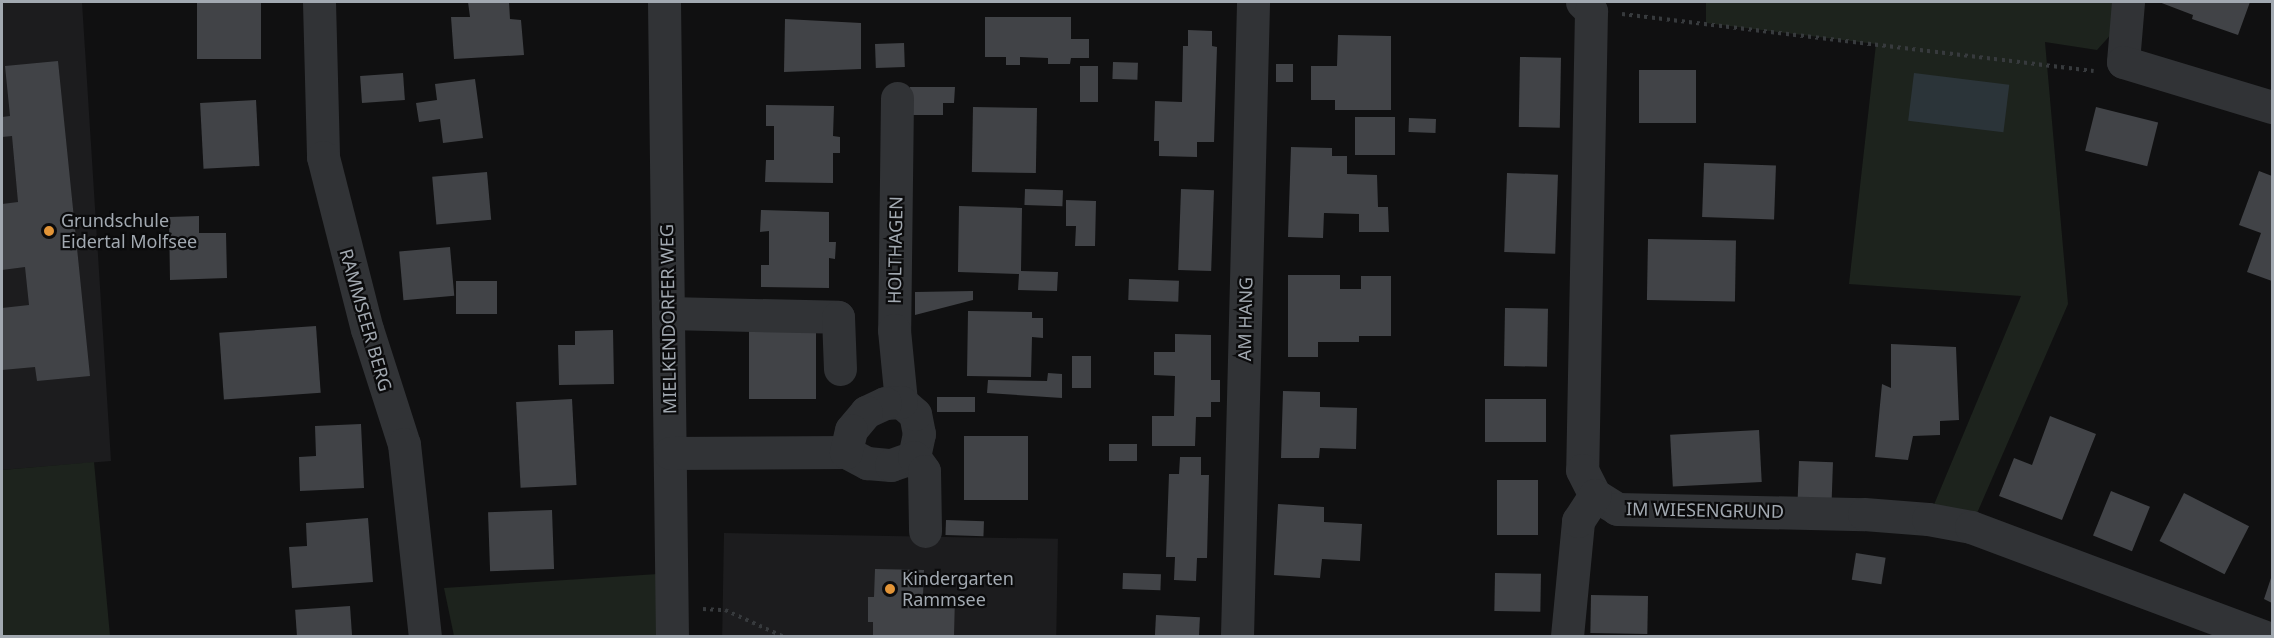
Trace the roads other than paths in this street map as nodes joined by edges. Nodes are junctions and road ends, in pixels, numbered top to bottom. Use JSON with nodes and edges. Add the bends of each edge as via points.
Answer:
{"nodes":[{"id":1,"x":319,"y":2,"type":"edge"},
{"id":2,"x":663,"y":2,"type":"edge"},
{"id":3,"x":1252,"y":2,"type":"edge"},
{"id":4,"x":2128,"y":2,"type":"edge"},
{"id":5,"x":1587,"y":6,"type":"edge"},
{"id":6,"x":897,"y":98,"type":"dead end"},
{"id":7,"x":2272,"y":107,"type":"edge"},
{"id":8,"x":668,"y":313,"type":"junction"},
{"id":9,"x":840,"y":369,"type":"dead end"},
{"id":10,"x":901,"y":402,"type":"junction"},
{"id":11,"x":846,"y":452,"type":"junction"},
{"id":12,"x":670,"y":453,"type":"junction"},
{"id":13,"x":914,"y":457,"type":"junction"},
{"id":14,"x":1595,"y":495,"type":"junction"},
{"id":15,"x":925,"y":531,"type":"dead end"},
{"id":16,"x":672,"y":623,"type":"edge"},
{"id":17,"x":425,"y":636,"type":"edge"},
{"id":18,"x":1237,"y":636,"type":"edge"},
{"id":19,"x":1567,"y":636,"type":"edge"},
{"id":20,"x":2263,"y":636,"type":"edge"}],
"edges":[{"from":1,"to":17,"type":"street","name":"RAMMSEER BERG","via":[[323,157],[367,329],[404,444]]},
{"from":2,"to":8,"type":"street","name":"MIELKENDORFER WEG"},
{"from":3,"to":18,"type":"street","name":"AM HANG"},
{"from":4,"to":7,"type":"street","via":[[2123,62]]},
{"from":5,"to":14,"type":"street","via":[[1582,470]]},
{"from":6,"to":10,"type":"street","name":"HOLTHAGEN","via":[[894,330]]},
{"from":8,"to":9,"type":"street","via":[[838,317]]},
{"from":8,"to":12,"type":"street","name":"MIELKENDORFER WEG"},
{"from":10,"to":11,"type":"street","via":[[866,412],[851,430]]},
{"from":10,"to":13,"type":"street","name":"HOLTHAGEN","via":[[915,414],[919,434]]},
{"from":11,"to":12,"type":"street"},
{"from":11,"to":13,"type":"street","via":[[867,463],[883,464]]},
{"from":12,"to":16,"type":"street","name":"MIELKENDORFER WEG"},
{"from":13,"to":15,"type":"street","name":"HOLTHAGEN","via":[[924,471]]},
{"from":14,"to":19,"type":"street","via":[[1578,521]]},
{"from":14,"to":20,"type":"street","name":"IM WIESENGRUND","via":[[1617,508],[1864,514],[1928,519],[1971,528]]}]}
